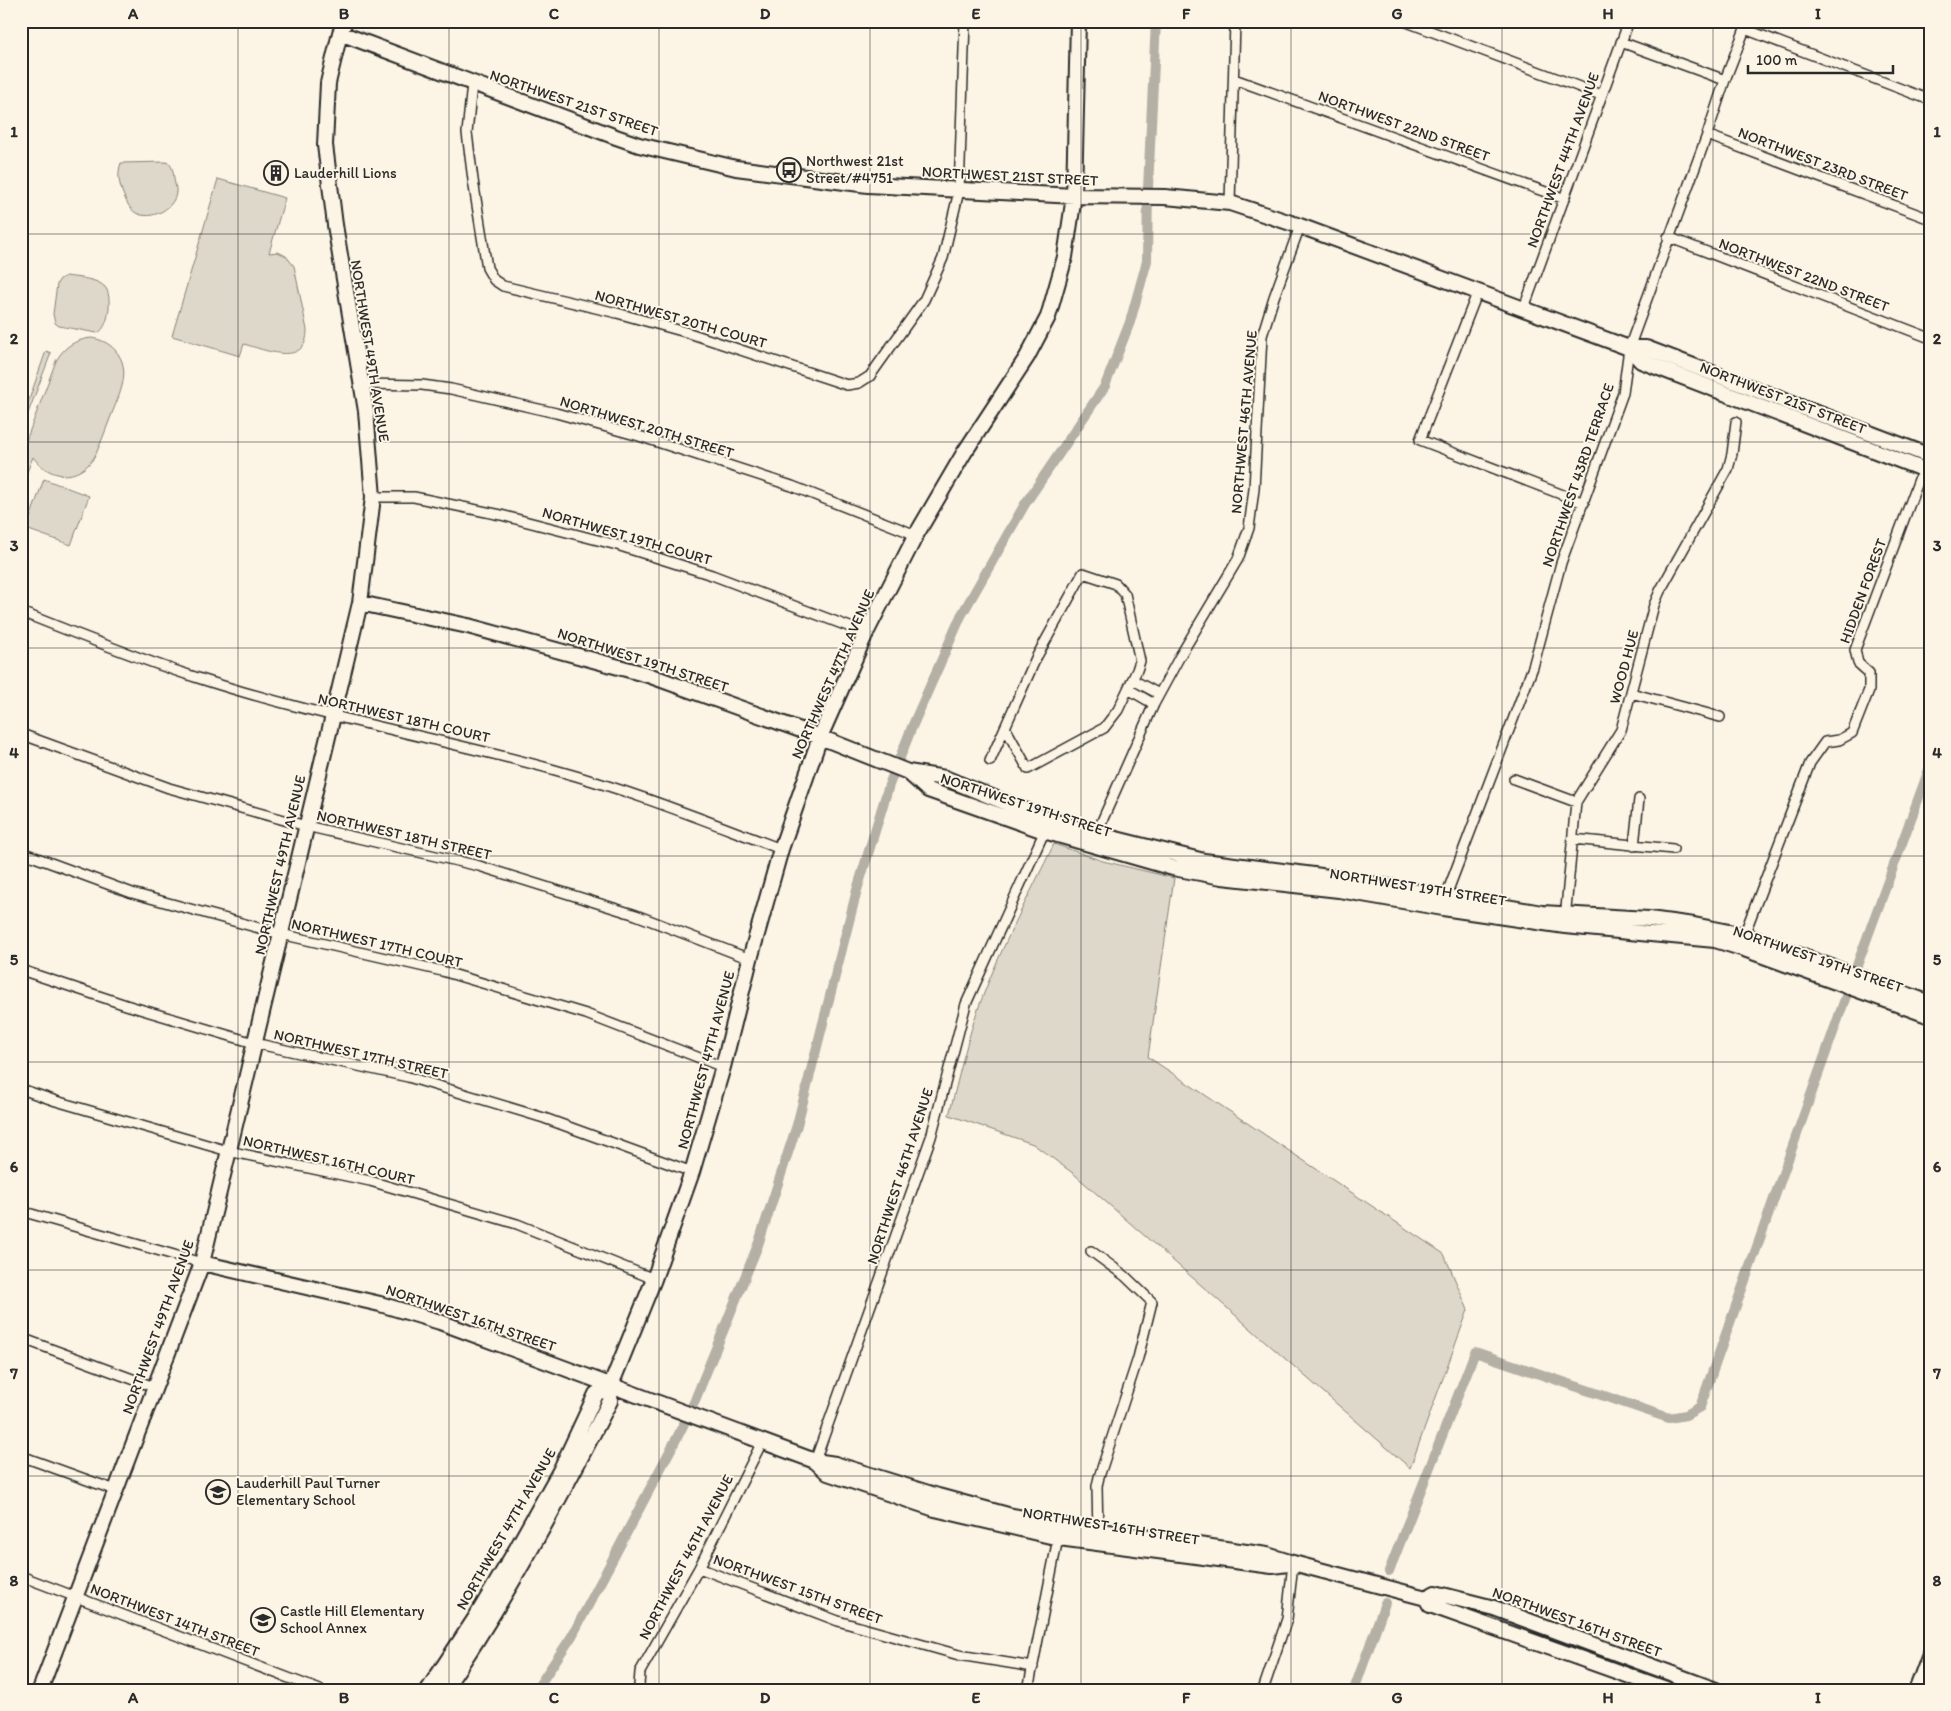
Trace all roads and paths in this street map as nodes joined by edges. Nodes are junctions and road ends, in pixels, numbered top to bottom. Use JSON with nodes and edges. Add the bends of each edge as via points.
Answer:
{"nodes":[{"id":1,"x":965,"y":21,"type":"edge"},
{"id":2,"x":1078,"y":21,"type":"edge"},
{"id":3,"x":1235,"y":21,"type":"edge"},
{"id":4,"x":1404,"y":21,"type":"edge"},
{"id":5,"x":1629,"y":21,"type":"edge"},
{"id":6,"x":1747,"y":25,"type":"edge"},
{"id":7,"x":342,"y":27,"type":"edge"},
{"id":8,"x":1621,"y":42,"type":"junction"},
{"id":9,"x":1234,"y":79,"type":"junction"},
{"id":10,"x":1725,"y":80,"type":"junction"},
{"id":11,"x":472,"y":84,"type":"junction"},
{"id":12,"x":1602,"y":95,"type":"junction"},
{"id":13,"x":1930,"y":100,"type":"edge"},
{"id":14,"x":1707,"y":135,"type":"junction"},
{"id":15,"x":959,"y":191,"type":"junction"},
{"id":16,"x":1074,"y":196,"type":"junction"},
{"id":17,"x":1565,"y":199,"type":"junction"},
{"id":18,"x":1230,"y":203,"type":"junction"},
{"id":19,"x":1930,"y":219,"type":"edge"},
{"id":20,"x":1300,"y":226,"type":"junction"},
{"id":21,"x":1668,"y":237,"type":"junction"},
{"id":22,"x":1478,"y":291,"type":"junction"},
{"id":23,"x":1524,"y":308,"type":"junction"},
{"id":24,"x":1930,"y":338,"type":"edge"},
{"id":25,"x":1629,"y":348,"type":"junction"},
{"id":26,"x":362,"y":384,"type":"junction"},
{"id":27,"x":1736,"y":422,"type":"dead end"},
{"id":28,"x":1929,"y":456,"type":"edge"},
{"id":29,"x":1926,"y":471,"type":"edge"},
{"id":30,"x":373,"y":497,"type":"junction"},
{"id":31,"x":1584,"y":503,"type":"junction"},
{"id":32,"x":916,"y":534,"type":"junction"},
{"id":33,"x":360,"y":603,"type":"junction"},
{"id":34,"x":21,"y":612,"type":"edge"},
{"id":35,"x":866,"y":633,"type":"junction"},
{"id":36,"x":1133,"y":680,"type":"junction"},
{"id":37,"x":1128,"y":689,"type":"junction"},
{"id":38,"x":1631,"y":693,"type":"junction"},
{"id":39,"x":1159,"y":694,"type":"junction"},
{"id":40,"x":1154,"y":704,"type":"junction"},
{"id":41,"x":332,"y":715,"type":"junction"},
{"id":42,"x":1720,"y":717,"type":"dead end"},
{"id":43,"x":1006,"y":729,"type":"junction"},
{"id":44,"x":21,"y":734,"type":"edge"},
{"id":45,"x":820,"y":737,"type":"junction"},
{"id":46,"x":990,"y":761,"type":"dead end"},
{"id":47,"x":1514,"y":779,"type":"dead end"},
{"id":48,"x":1639,"y":799,"type":"dead end"},
{"id":49,"x":1576,"y":802,"type":"junction"},
{"id":50,"x":306,"y":826,"type":"junction"},
{"id":51,"x":1047,"y":826,"type":"junction"},
{"id":52,"x":1094,"y":839,"type":"junction"},
{"id":53,"x":1573,"y":839,"type":"junction"},
{"id":54,"x":1634,"y":846,"type":"junction"},
{"id":55,"x":1673,"y":849,"type":"dead end"},
{"id":56,"x":781,"y":850,"type":"junction"},
{"id":57,"x":21,"y":852,"type":"edge"},
{"id":58,"x":1444,"y":903,"type":"junction"},
{"id":59,"x":1565,"y":921,"type":"junction"},
{"id":60,"x":281,"y":934,"type":"junction"},
{"id":61,"x":1744,"y":936,"type":"junction"},
{"id":62,"x":750,"y":959,"type":"junction"},
{"id":63,"x":21,"y":970,"type":"edge"},
{"id":64,"x":1831,"y":974,"type":"junction"},
{"id":65,"x":1871,"y":988,"type":"junction"},
{"id":66,"x":1930,"y":1003,"type":"edge"},
{"id":67,"x":1930,"y":1016,"type":"edge"},
{"id":68,"x":254,"y":1043,"type":"junction"},
{"id":69,"x":723,"y":1067,"type":"junction"},
{"id":70,"x":21,"y":1088,"type":"edge"},
{"id":71,"x":228,"y":1151,"type":"junction"},
{"id":72,"x":692,"y":1172,"type":"junction"},
{"id":73,"x":21,"y":1211,"type":"edge"},
{"id":74,"x":1091,"y":1251,"type":"dead end"},
{"id":75,"x":202,"y":1263,"type":"junction"},
{"id":76,"x":654,"y":1279,"type":"junction"},
{"id":77,"x":21,"y":1338,"type":"edge"},
{"id":78,"x":611,"y":1385,"type":"junction"},
{"id":79,"x":154,"y":1387,"type":"junction"},
{"id":80,"x":762,"y":1442,"type":"junction"},
{"id":81,"x":21,"y":1456,"type":"edge"},
{"id":82,"x":815,"y":1461,"type":"junction"},
{"id":83,"x":115,"y":1490,"type":"junction"},
{"id":84,"x":1059,"y":1531,"type":"junction"},
{"id":85,"x":1099,"y":1537,"type":"junction"},
{"id":86,"x":1293,"y":1564,"type":"junction"},
{"id":87,"x":699,"y":1568,"type":"junction"},
{"id":88,"x":21,"y":1576,"type":"edge"},
{"id":89,"x":75,"y":1597,"type":"junction"},
{"id":90,"x":1426,"y":1598,"type":"junction"},
{"id":91,"x":1930,"y":1655,"type":"edge"},
{"id":92,"x":451,"y":1667,"type":"junction"},
{"id":93,"x":1033,"y":1667,"type":"junction"},
{"id":94,"x":1693,"y":1686,"type":"edge"},
{"id":95,"x":641,"y":1688,"type":"edge"},
{"id":96,"x":40,"y":1690,"type":"edge"},
{"id":97,"x":320,"y":1690,"type":"edge"},
{"id":98,"x":428,"y":1690,"type":"edge"},
{"id":99,"x":444,"y":1690,"type":"edge"},
{"id":100,"x":1028,"y":1690,"type":"edge"},
{"id":101,"x":1263,"y":1690,"type":"edge"},
{"id":102,"x":1669,"y":1690,"type":"edge"},
{"id":103,"x":1716,"y":1690,"type":"edge"},
{"id":104,"x":1917,"y":1690,"type":"edge"}],
"edges":[{"from":1,"to":15,"type":"street"},
{"from":2,"to":16,"type":"street","name":"NORTHWEST 47TH AVENUE"},
{"from":3,"to":9,"type":"street"},
{"from":4,"to":12,"type":"street"},
{"from":5,"to":8,"type":"street","name":"NORTHWEST 44TH AVENUE"},
{"from":6,"to":10,"type":"street","name":"NORTHWEST 43RD TERRACE"},
{"from":6,"to":13,"type":"street"},
{"from":7,"to":11,"type":"street","name":"NORTHWEST 21ST STREET"},
{"from":7,"to":26,"type":"street","name":"NORTHWEST 49TH AVENUE","via":[[328,83],[325,145]]},
{"from":8,"to":10,"type":"street"},
{"from":8,"to":12,"type":"street","name":"NORTHWEST 44TH AVENUE"},
{"from":9,"to":17,"type":"street","name":"NORTHWEST 22ND STREET"},
{"from":9,"to":18,"type":"street"},
{"from":10,"to":14,"type":"street","name":"NORTHWEST 43RD TERRACE"},
{"from":11,"to":15,"type":"street","name":"NORTHWEST 21ST STREET","via":[[623,140],[702,161],[868,185]]},
{"from":11,"to":15,"type":"street","name":"NORTHWEST 20TH COURT","via":[[468,133],[471,161],[487,268],[494,280],[504,286],[690,333],[847,385],[860,383],[870,376],[924,300],[943,258]]},
{"from":12,"to":17,"type":"street","name":"NORTHWEST 44TH AVENUE"},
{"from":14,"to":19,"type":"street","name":"NORTHWEST 23RD STREET"},
{"from":14,"to":21,"type":"street","name":"NORTHWEST 43RD TERRACE"},
{"from":15,"to":16,"type":"street","name":"NORTHWEST 21ST STREET"},
{"from":16,"to":18,"type":"street","name":"NORTHWEST 21ST STREET","via":[[1165,197]]},
{"from":16,"to":32,"type":"street","name":"NORTHWEST 47TH AVENUE","via":[[1065,257],[1048,317],[1027,357]]},
{"from":17,"to":23,"type":"street","name":"NORTHWEST 44TH AVENUE"},
{"from":18,"to":20,"type":"street","name":"NORTHWEST 21ST STREET"},
{"from":20,"to":22,"type":"street","name":"NORTHWEST 21ST STREET"},
{"from":20,"to":39,"type":"street","name":"NORTHWEST 46TH AVENUE","via":[[1262,336],[1249,528],[1238,559]]},
{"from":21,"to":24,"type":"street","name":"NORTHWEST 22ND STREET"},
{"from":21,"to":25,"type":"street","name":"NORTHWEST 43RD TERRACE"},
{"from":22,"to":23,"type":"street","name":"NORTHWEST 21ST STREET"},
{"from":22,"to":31,"type":"street","via":[[1420,440]]},
{"from":23,"to":25,"type":"street","name":"NORTHWEST 21ST STREET"},
{"from":25,"to":28,"type":"street","name":"NORTHWEST 21ST STREET","via":[[1646,348]]},
{"from":25,"to":29,"type":"street","name":"NORTHWEST 21ST STREET","via":[[1641,361]]},
{"from":25,"to":31,"type":"street","name":"NORTHWEST 43RD TERRACE","via":[[1623,393]]},
{"from":26,"to":30,"type":"street","name":"NORTHWEST 49TH AVENUE"},
{"from":26,"to":32,"type":"street","name":"NORTHWEST 20TH STREET","via":[[451,389],[556,413],[639,436],[792,486]]},
{"from":27,"to":38,"type":"street","name":"WOOD HUE","via":[[1728,469],[1654,605]]},
{"from":28,"to":29,"type":"street","name":"HIDDEN FOREST"},
{"from":29,"to":61,"type":"street","name":"HIDDEN FOREST","via":[[1854,650],[1858,663],[1869,673],[1868,690],[1852,733],[1840,740],[1825,742],[1810,763]]},
{"from":30,"to":33,"type":"street","name":"NORTHWEST 49TH AVENUE"},
{"from":30,"to":35,"type":"street","name":"NORTHWEST 19TH COURT","via":[[414,497],[501,515],[616,545],[712,575]]},
{"from":31,"to":58,"type":"street","name":"NORTHWEST 43RD TERRACE","via":[[1561,564],[1533,667]]},
{"from":32,"to":35,"type":"street","name":"NORTHWEST 47TH AVENUE"},
{"from":33,"to":41,"type":"street","name":"NORTHWEST 49TH AVENUE"},
{"from":33,"to":45,"type":"street","name":"NORTHWEST 19TH STREET","via":[[468,626],[648,675]]},
{"from":34,"to":41,"type":"street","name":"NORTHWEST 18TH COURT","via":[[198,678]]},
{"from":35,"to":45,"type":"street","name":"NORTHWEST 47TH AVENUE"},
{"from":36,"to":37,"type":"street"},
{"from":36,"to":39,"type":"street"},
{"from":36,"to":43,"type":"street","via":[[1140,661],[1125,594],[1116,584],[1083,573],[1036,658]]},
{"from":37,"to":40,"type":"street"},
{"from":37,"to":43,"type":"street","via":[[1104,728],[1028,768]]},
{"from":38,"to":42,"type":"street"},
{"from":38,"to":49,"type":"street","name":"WOOD HUE","via":[[1621,730]]},
{"from":39,"to":40,"type":"street","name":"NORTHWEST 46TH AVENUE"},
{"from":40,"to":52,"type":"street","name":"NORTHWEST 46TH AVENUE"},
{"from":41,"to":50,"type":"street","name":"NORTHWEST 49TH AVENUE"},
{"from":41,"to":56,"type":"street","name":"NORTHWEST 18TH COURT","via":[[557,770],[655,802]]},
{"from":43,"to":46,"type":"street"},
{"from":44,"to":50,"type":"street","name":"NORTHWEST 18TH STREET","via":[[169,788]]},
{"from":45,"to":51,"type":"street","name":"NORTHWEST 19TH STREET","via":[[908,772],[945,778]]},
{"from":45,"to":56,"type":"street","name":"NORTHWEST 47TH AVENUE"},
{"from":47,"to":49,"type":"street"},
{"from":48,"to":54,"type":"street"},
{"from":49,"to":53,"type":"street","name":"WOOD HUE"},
{"from":50,"to":60,"type":"street","name":"NORTHWEST 49TH AVENUE"},
{"from":50,"to":62,"type":"street","name":"NORTHWEST 18TH STREET","via":[[479,866],[636,915]]},
{"from":51,"to":52,"type":"street","name":"NORTHWEST 19TH STREET"},
{"from":51,"to":82,"type":"street","name":"NORTHWEST 46TH AVENUE","via":[[966,1004],[931,1137]]},
{"from":52,"to":58,"type":"street","name":"NORTHWEST 19TH STREET","via":[[1173,868],[1203,867],[1337,878]]},
{"from":53,"to":54,"type":"street"},
{"from":53,"to":59,"type":"street","name":"WOOD HUE"},
{"from":54,"to":55,"type":"street"},
{"from":56,"to":62,"type":"street","name":"NORTHWEST 47TH AVENUE"},
{"from":57,"to":60,"type":"street","name":"NORTHWEST 17TH COURT","via":[[132,892]]},
{"from":58,"to":59,"type":"street","name":"NORTHWEST 19TH STREET"},
{"from":59,"to":61,"type":"street","name":"NORTHWEST 19TH STREET","via":[[1649,919]]},
{"from":59,"to":64,"type":"street","name":"NORTHWEST 19TH STREET","via":[[1714,940]]},
{"from":60,"to":68,"type":"street","name":"NORTHWEST 49TH AVENUE"},
{"from":60,"to":69,"type":"street","name":"NORTHWEST 17TH COURT","via":[[442,971],[586,1014]]},
{"from":61,"to":64,"type":"street","name":"NORTHWEST 19TH STREET"},
{"from":62,"to":69,"type":"street","name":"NORTHWEST 47TH AVENUE"},
{"from":63,"to":68,"type":"street","name":"NORTHWEST 17TH STREET"},
{"from":64,"to":65,"type":"street","name":"NORTHWEST 19TH STREET"},
{"from":65,"to":66,"type":"street","name":"NORTHWEST 19TH STREET"},
{"from":65,"to":67,"type":"street","name":"NORTHWEST 19TH STREET"},
{"from":68,"to":71,"type":"street","name":"NORTHWEST 49TH AVENUE"},
{"from":68,"to":72,"type":"street","name":"NORTHWEST 17TH STREET","via":[[418,1080],[544,1118]]},
{"from":69,"to":72,"type":"street","name":"NORTHWEST 47TH AVENUE"},
{"from":70,"to":71,"type":"street","name":"NORTHWEST 16TH COURT"},
{"from":71,"to":75,"type":"street","name":"NORTHWEST 49TH AVENUE"},
{"from":71,"to":76,"type":"street","name":"NORTHWEST 16TH COURT","via":[[370,1181],[516,1224]]},
{"from":72,"to":76,"type":"street","name":"NORTHWEST 47TH AVENUE"},
{"from":73,"to":75,"type":"street","name":"NORTHWEST 16TH STREET"},
{"from":74,"to":85,"type":"street","via":[[1125,1276],[1152,1302],[1138,1358],[1099,1477]]},
{"from":75,"to":78,"type":"street","name":"NORTHWEST 16TH STREET","via":[[414,1314]]},
{"from":75,"to":79,"type":"street","name":"NORTHWEST 49TH AVENUE"},
{"from":76,"to":78,"type":"street","name":"NORTHWEST 47TH AVENUE"},
{"from":77,"to":79,"type":"street"},
{"from":78,"to":80,"type":"street","name":"NORTHWEST 16TH STREET"},
{"from":78,"to":92,"type":"street","name":"NORTHWEST 47TH AVENUE","via":[[610,1401],[566,1474],[529,1555]]},
{"from":79,"to":83,"type":"street","name":"NORTHWEST 49TH AVENUE"},
{"from":80,"to":82,"type":"street","name":"NORTHWEST 16TH STREET"},
{"from":80,"to":87,"type":"street","name":"NORTHWEST 46TH AVENUE"},
{"from":81,"to":83,"type":"street"},
{"from":82,"to":84,"type":"street","name":"NORTHWEST 16TH STREET","via":[[835,1464]]},
{"from":83,"to":89,"type":"street","name":"NORTHWEST 49TH AVENUE"},
{"from":84,"to":85,"type":"street","name":"NORTHWEST 16TH STREET"},
{"from":84,"to":93,"type":"street"},
{"from":85,"to":86,"type":"street","name":"NORTHWEST 16TH STREET","via":[[1268,1555]]},
{"from":86,"to":90,"type":"street","name":"NORTHWEST 16TH STREET"},
{"from":86,"to":101,"type":"street","via":[[1287,1619]]},
{"from":87,"to":93,"type":"street","name":"NORTHWEST 15TH STREET","via":[[838,1621],[959,1655]]},
{"from":87,"to":95,"type":"street","name":"NORTHWEST 46TH AVENUE","via":[[640,1672]]},
{"from":88,"to":89,"type":"street","name":"NORTHWEST 14TH STREET"},
{"from":89,"to":96,"type":"street","name":"NORTHWEST 49TH AVENUE"},
{"from":89,"to":97,"type":"street","name":"NORTHWEST 14TH STREET"},
{"from":90,"to":94,"type":"street","name":"NORTHWEST 16TH STREET","via":[[1435,1593],[1492,1607]]},
{"from":90,"to":102,"type":"street","name":"NORTHWEST 16TH STREET","via":[[1430,1604]]},
{"from":91,"to":104,"type":"main road"},
{"from":92,"to":98,"type":"street","name":"NORTHWEST 47TH AVENUE"},
{"from":92,"to":99,"type":"street","name":"NORTHWEST 47TH AVENUE"},
{"from":93,"to":100,"type":"street"},
{"from":94,"to":103,"type":"street","name":"NORTHWEST 16TH STREET"}]}
